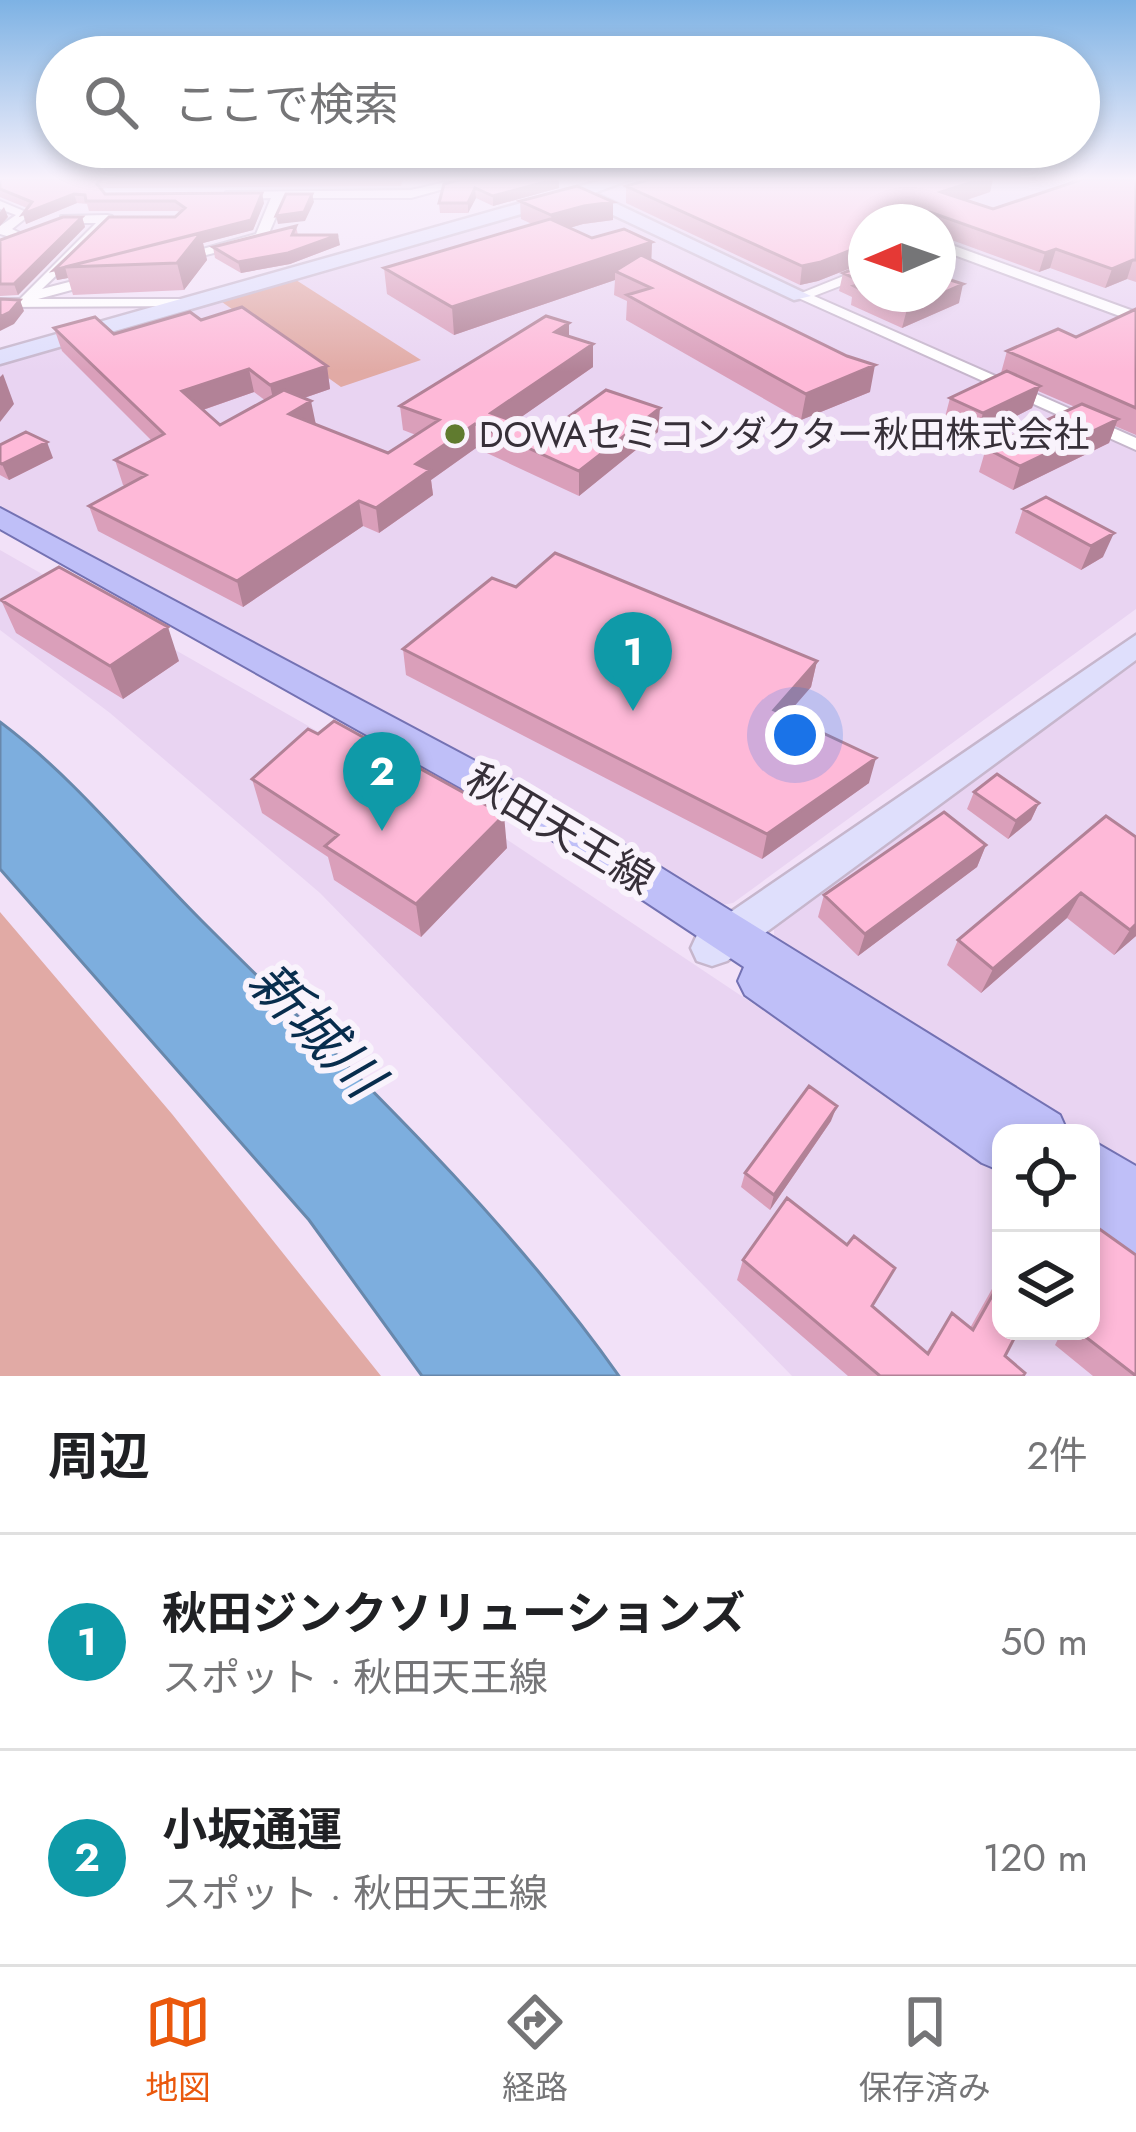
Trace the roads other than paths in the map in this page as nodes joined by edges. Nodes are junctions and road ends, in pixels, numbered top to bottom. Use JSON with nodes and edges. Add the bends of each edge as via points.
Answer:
{"nodes":[{"id":1,"x":84,"y":243,"type":"edge"},
{"id":2,"x":237,"y":243,"type":"edge"},
{"id":3,"x":399,"y":243,"type":"edge"},
{"id":4,"x":688,"y":243,"type":"edge"},
{"id":5,"x":956,"y":251,"type":"edge"},
{"id":6,"x":148,"y":266,"type":"edge"},
{"id":7,"x":126,"y":272,"type":"edge"},
{"id":8,"x":848,"y":278,"type":"edge"},
{"id":9,"x":801,"y":296,"type":"junction"},
{"id":10,"x":24,"y":300,"type":"junction"},
{"id":11,"x":0,"y":303,"type":"edge"},
{"id":12,"x":189,"y":303,"type":"junction"},
{"id":13,"x":1136,"y":317,"type":"edge"},
{"id":14,"x":0,"y":357,"type":"edge"},
{"id":15,"x":1136,"y":445,"type":"edge"},
{"id":16,"x":0,"y":517,"type":"edge"},
{"id":17,"x":0,"y":536,"type":"edge"},
{"id":18,"x":1136,"y":645,"type":"edge"},
{"id":19,"x":722,"y":941,"type":"junction"},
{"id":20,"x":1027,"y":1124,"type":"edge"},
{"id":21,"x":992,"y":1137,"type":"edge"},
{"id":22,"x":1100,"y":1173,"type":"edge"},
{"id":23,"x":1136,"y":1198,"type":"edge"},
{"id":24,"x":1100,"y":1213,"type":"edge"},
{"id":25,"x":1136,"y":1238,"type":"edge"}],
"edges":[{"from":1,"to":10,"type":"street"},
{"from":2,"to":6,"type":"street"},
{"from":3,"to":12,"type":"street"},
{"from":4,"to":9,"type":"street"},
{"from":5,"to":13,"type":"street"},
{"from":7,"to":10,"type":"street"},
{"from":8,"to":9,"type":"street"},
{"from":9,"to":15,"type":"street"},
{"from":10,"to":11,"type":"street"},
{"from":10,"to":12,"type":"street"},
{"from":12,"to":14,"type":"street"},
{"from":16,"to":19,"type":"main road","name":"秋田天王線","via":[[557,823]]},
{"from":17,"to":19,"type":"main road","name":"秋田天王線"},
{"from":18,"to":19,"type":"street"},
{"from":19,"to":20,"type":"main road","name":"秋田天王線"},
{"from":19,"to":21,"type":"main road","name":"秋田天王線"},
{"from":22,"to":23,"type":"main road"},
{"from":24,"to":25,"type":"main road"}]}
